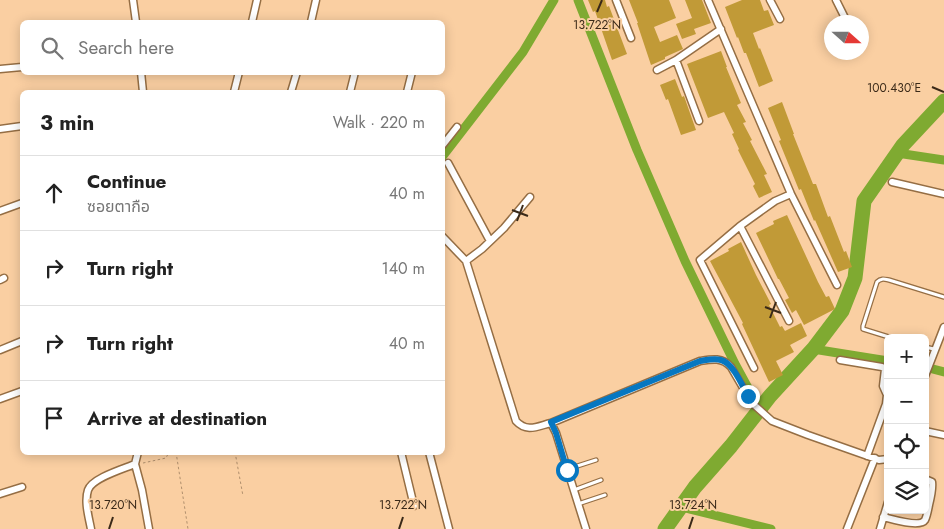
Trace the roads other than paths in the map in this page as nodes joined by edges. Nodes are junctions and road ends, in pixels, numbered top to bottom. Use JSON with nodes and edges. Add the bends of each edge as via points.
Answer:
{"nodes":[{"id":1,"x":133,"y":0,"type":"edge"},
{"id":2,"x":257,"y":0,"type":"edge"},
{"id":3,"x":316,"y":0,"type":"edge"},
{"id":4,"x":616,"y":0,"type":"edge"},
{"id":5,"x":719,"y":0,"type":"edge"},
{"id":6,"x":770,"y":0,"type":"edge"},
{"id":7,"x":836,"y":0,"type":"edge"},
{"id":8,"x":710,"y":2,"type":"edge"},
{"id":9,"x":844,"y":15,"type":"edge"},
{"id":10,"x":136,"y":20,"type":"edge"},
{"id":11,"x":252,"y":20,"type":"edge"},
{"id":12,"x":313,"y":20,"type":"edge"},
{"id":13,"x":780,"y":20,"type":"dead end"},
{"id":14,"x":721,"y":29,"type":"junction"},
{"id":15,"x":631,"y":38,"type":"dead end"},
{"id":16,"x":676,"y":60,"type":"junction"},
{"id":17,"x":20,"y":67,"type":"edge"},
{"id":18,"x":0,"y":69,"type":"edge"},
{"id":19,"x":657,"y":70,"type":"dead end"},
{"id":20,"x":141,"y":75,"type":"edge"},
{"id":21,"x":238,"y":75,"type":"edge"},
{"id":22,"x":296,"y":75,"type":"edge"},
{"id":23,"x":354,"y":75,"type":"edge"},
{"id":24,"x":411,"y":75,"type":"edge"},
{"id":25,"x":143,"y":90,"type":"edge"},
{"id":26,"x":234,"y":90,"type":"edge"},
{"id":27,"x":292,"y":90,"type":"edge"},
{"id":28,"x":350,"y":90,"type":"edge"},
{"id":29,"x":408,"y":90,"type":"edge"},
{"id":30,"x":699,"y":121,"type":"dead end"},
{"id":31,"x":20,"y":126,"type":"edge"},
{"id":32,"x":457,"y":127,"type":"dead end"},
{"id":33,"x":0,"y":129,"type":"edge"},
{"id":34,"x":445,"y":142,"type":"edge"},
{"id":35,"x":448,"y":163,"type":"dead end"},
{"id":36,"x":892,"y":182,"type":"dead end"},
{"id":37,"x":791,"y":194,"type":"junction"},
{"id":38,"x":944,"y":194,"type":"edge"},
{"id":39,"x":530,"y":197,"type":"dead end"},
{"id":40,"x":20,"y":204,"type":"edge"},
{"id":41,"x":0,"y":211,"type":"edge"},
{"id":42,"x":740,"y":226,"type":"junction"},
{"id":43,"x":445,"y":239,"type":"edge"},
{"id":44,"x":490,"y":241,"type":"junction"},
{"id":45,"x":466,"y":261,"type":"junction"},
{"id":46,"x":837,"y":285,"type":"dead end"},
{"id":47,"x":944,"y":297,"type":"edge"},
{"id":48,"x":790,"y":321,"type":"dead end"},
{"id":49,"x":944,"y":327,"type":"edge"},
{"id":50,"x":884,"y":336,"type":"edge"},
{"id":51,"x":20,"y":342,"type":"edge"},
{"id":52,"x":929,"y":348,"type":"edge"},
{"id":53,"x":0,"y":350,"type":"edge"},
{"id":54,"x":935,"y":350,"type":"junction"},
{"id":55,"x":840,"y":360,"type":"dead end"},
{"id":56,"x":929,"y":365,"type":"edge"},
{"id":57,"x":754,"y":368,"type":"dead end"},
{"id":58,"x":20,"y":392,"type":"edge"},
{"id":59,"x":0,"y":399,"type":"edge"},
{"id":60,"x":551,"y":422,"type":"junction"},
{"id":61,"x":929,"y":432,"type":"edge"},
{"id":62,"x":944,"y":435,"type":"edge"},
{"id":63,"x":137,"y":455,"type":"edge"},
{"id":64,"x":402,"y":455,"type":"edge"},
{"id":65,"x":430,"y":455,"type":"edge"},
{"id":66,"x":867,"y":456,"type":"junction"},
{"id":67,"x":875,"y":458,"type":"junction"},
{"id":68,"x":884,"y":459,"type":"edge"},
{"id":69,"x":596,"y":460,"type":"dead end"},
{"id":70,"x":135,"y":464,"type":"junction"},
{"id":71,"x":567,"y":470,"type":"junction"},
{"id":72,"x":601,"y":480,"type":"dead end"},
{"id":73,"x":929,"y":481,"type":"edge"},
{"id":74,"x":22,"y":487,"type":"dead end"},
{"id":75,"x":574,"y":490,"type":"junction"},
{"id":76,"x":0,"y":494,"type":"edge"},
{"id":77,"x":605,"y":495,"type":"dead end"},
{"id":78,"x":578,"y":504,"type":"junction"},
{"id":79,"x":929,"y":505,"type":"edge"},
{"id":80,"x":414,"y":506,"type":"dead end"},
{"id":81,"x":884,"y":514,"type":"edge"},
{"id":82,"x":927,"y":514,"type":"edge"},
{"id":83,"x":883,"y":517,"type":"junction"},
{"id":84,"x":91,"y":529,"type":"edge"},
{"id":85,"x":148,"y":529,"type":"edge"},
{"id":86,"x":449,"y":529,"type":"edge"},
{"id":87,"x":586,"y":529,"type":"edge"},
{"id":88,"x":847,"y":529,"type":"edge"},
{"id":89,"x":880,"y":529,"type":"edge"}],
"edges":[{"from":1,"to":10,"type":"street"},
{"from":2,"to":11,"type":"street"},
{"from":3,"to":12,"type":"street"},
{"from":4,"to":15,"type":"street"},
{"from":5,"to":8,"type":"street"},
{"from":6,"to":13,"type":"street"},
{"from":7,"to":9,"type":"street"},
{"from":8,"to":14,"type":"street"},
{"from":14,"to":16,"type":"street"},
{"from":14,"to":37,"type":"street"},
{"from":16,"to":19,"type":"street"},
{"from":16,"to":30,"type":"street"},
{"from":17,"to":18,"type":"street"},
{"from":20,"to":25,"type":"street"},
{"from":21,"to":26,"type":"street"},
{"from":22,"to":27,"type":"street"},
{"from":23,"to":28,"type":"street"},
{"from":24,"to":29,"type":"street"},
{"from":31,"to":33,"type":"street"},
{"from":32,"to":34,"type":"street"},
{"from":35,"to":44,"type":"street"},
{"from":36,"to":38,"type":"street"},
{"from":37,"to":42,"type":"street","via":[[775,200]]},
{"from":37,"to":46,"type":"street"},
{"from":39,"to":44,"type":"street"},
{"from":40,"to":41,"type":"street"},
{"from":42,"to":48,"type":"street"},
{"from":42,"to":57,"type":"street","via":[[700,260]]},
{"from":43,"to":45,"type":"street"},
{"from":44,"to":45,"type":"street"},
{"from":45,"to":60,"type":"street","via":[[516,422],[528,429]]},
{"from":47,"to":50,"type":"lane","via":[[889,280],[879,280],[862,326]]},
{"from":49,"to":54,"type":"street"},
{"from":51,"to":53,"type":"street"},
{"from":52,"to":54,"type":"lane"},
{"from":54,"to":56,"type":"street"},
{"from":55,"to":66,"type":"street","via":[[885,369],[886,404]]},
{"from":58,"to":59,"type":"street"},
{"from":60,"to":66,"type":"street","via":[[700,361],[712,359],[727,362],[752,403],[772,421]]},
{"from":60,"to":71,"type":"street"},
{"from":61,"to":62,"type":"street"},
{"from":63,"to":70,"type":"street"},
{"from":64,"to":80,"type":"street"},
{"from":65,"to":86,"type":"street"},
{"from":66,"to":67,"type":"street"},
{"from":67,"to":68,"type":"street"},
{"from":67,"to":88,"type":"street"},
{"from":69,"to":71,"type":"lane"},
{"from":70,"to":84,"type":"street","via":[[96,481],[88,489],[86,499]]},
{"from":70,"to":85,"type":"street"},
{"from":71,"to":75,"type":"street"},
{"from":72,"to":75,"type":"lane"},
{"from":73,"to":79,"type":"street","via":[[932,482]]},
{"from":74,"to":76,"type":"street"},
{"from":75,"to":78,"type":"street"},
{"from":77,"to":78,"type":"lane"},
{"from":78,"to":87,"type":"street"},
{"from":81,"to":83,"type":"street"},
{"from":82,"to":83,"type":"street","via":[[921,524]]},
{"from":83,"to":89,"type":"street"}]}
